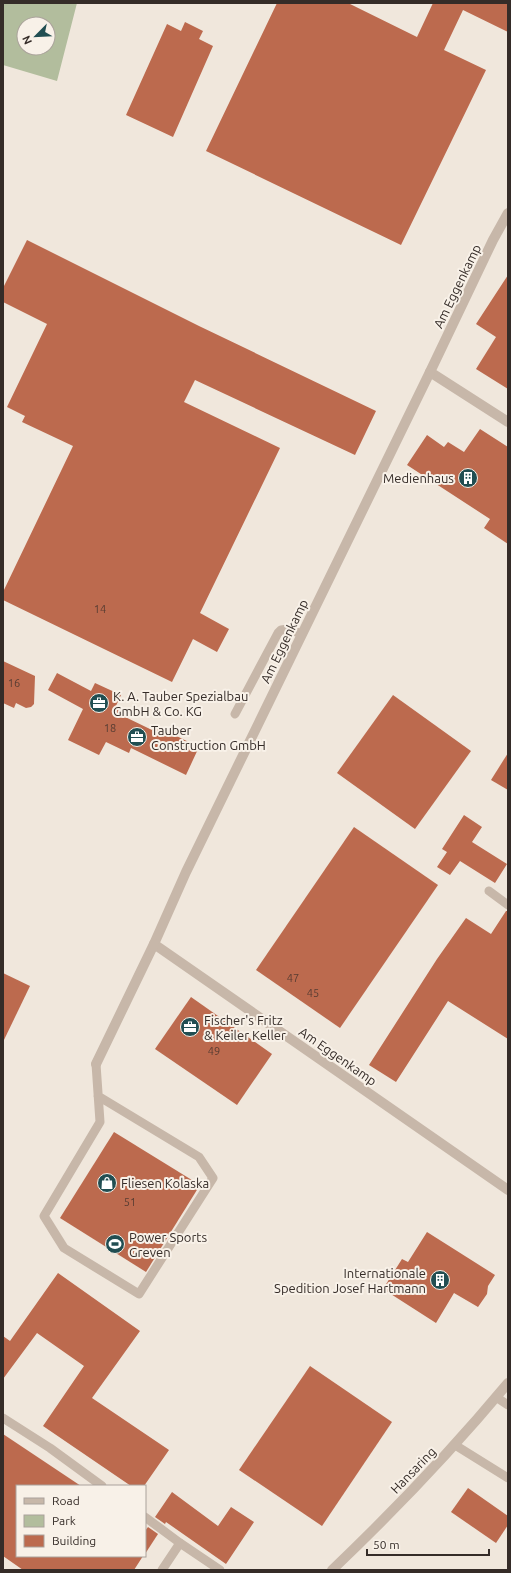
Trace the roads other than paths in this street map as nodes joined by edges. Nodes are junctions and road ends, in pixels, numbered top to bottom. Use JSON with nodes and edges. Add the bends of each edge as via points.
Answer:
{"nodes":[{"id":1,"x":508,"y":213,"type":"edge"},
{"id":2,"x":430,"y":372,"type":"junction"},
{"id":3,"x":508,"y":422,"type":"edge"},
{"id":4,"x":302,"y":634,"type":"junction"},
{"id":5,"x":235,"y":714,"type":"dead end"},
{"id":6,"x":489,"y":891,"type":"dead end"},
{"id":7,"x":508,"y":905,"type":"edge"},
{"id":8,"x":154,"y":944,"type":"junction"},
{"id":9,"x":96,"y":1064,"type":"joint"},
{"id":10,"x":98,"y":1096,"type":"junction"},
{"id":11,"x":508,"y":1190,"type":"edge"},
{"id":12,"x":508,"y":1383,"type":"edge"},
{"id":13,"x":496,"y":1397,"type":"junction"},
{"id":14,"x":508,"y":1405,"type":"edge"},
{"id":15,"x":3,"y":1418,"type":"edge"},
{"id":16,"x":455,"y":1445,"type":"junction"},
{"id":17,"x":508,"y":1478,"type":"edge"},
{"id":18,"x":101,"y":1485,"type":"edge"},
{"id":19,"x":146,"y":1518,"type":"edge"},
{"id":20,"x":180,"y":1543,"type":"junction"},
{"id":21,"x":162,"y":1570,"type":"edge"},
{"id":22,"x":220,"y":1570,"type":"edge"},
{"id":23,"x":332,"y":1570,"type":"edge"}],
"edges":[{"from":1,"to":2,"type":"street","name":"Am Eggenkamp"},
{"from":2,"to":3,"type":"street"},
{"from":2,"to":4,"type":"street","name":"Am Eggenkamp"},
{"from":4,"to":5,"type":"lane","via":[[288,629],[278,633]]},
{"from":4,"to":8,"type":"street","name":"Am Eggenkamp","via":[[186,872]]},
{"from":6,"to":7,"type":"lane"},
{"from":8,"to":9,"type":"street","name":"Am Eggenkamp"},
{"from":8,"to":11,"type":"street","name":"Am Eggenkamp"},
{"from":9,"to":10,"type":"lane"},
{"from":10,"to":10,"type":"lane","via":[[100,1122],[44,1216],[64,1248],[139,1294],[213,1178],[199,1157]]},
{"from":12,"to":13,"type":"street","name":"Hansaring"},
{"from":13,"to":14,"type":"lane"},
{"from":13,"to":16,"type":"street","name":"Hansaring"},
{"from":15,"to":18,"type":"lane"},
{"from":16,"to":17,"type":"lane"},
{"from":16,"to":23,"type":"street","name":"Hansaring"},
{"from":19,"to":20,"type":"lane"},
{"from":20,"to":21,"type":"lane"},
{"from":20,"to":22,"type":"lane"}]}
